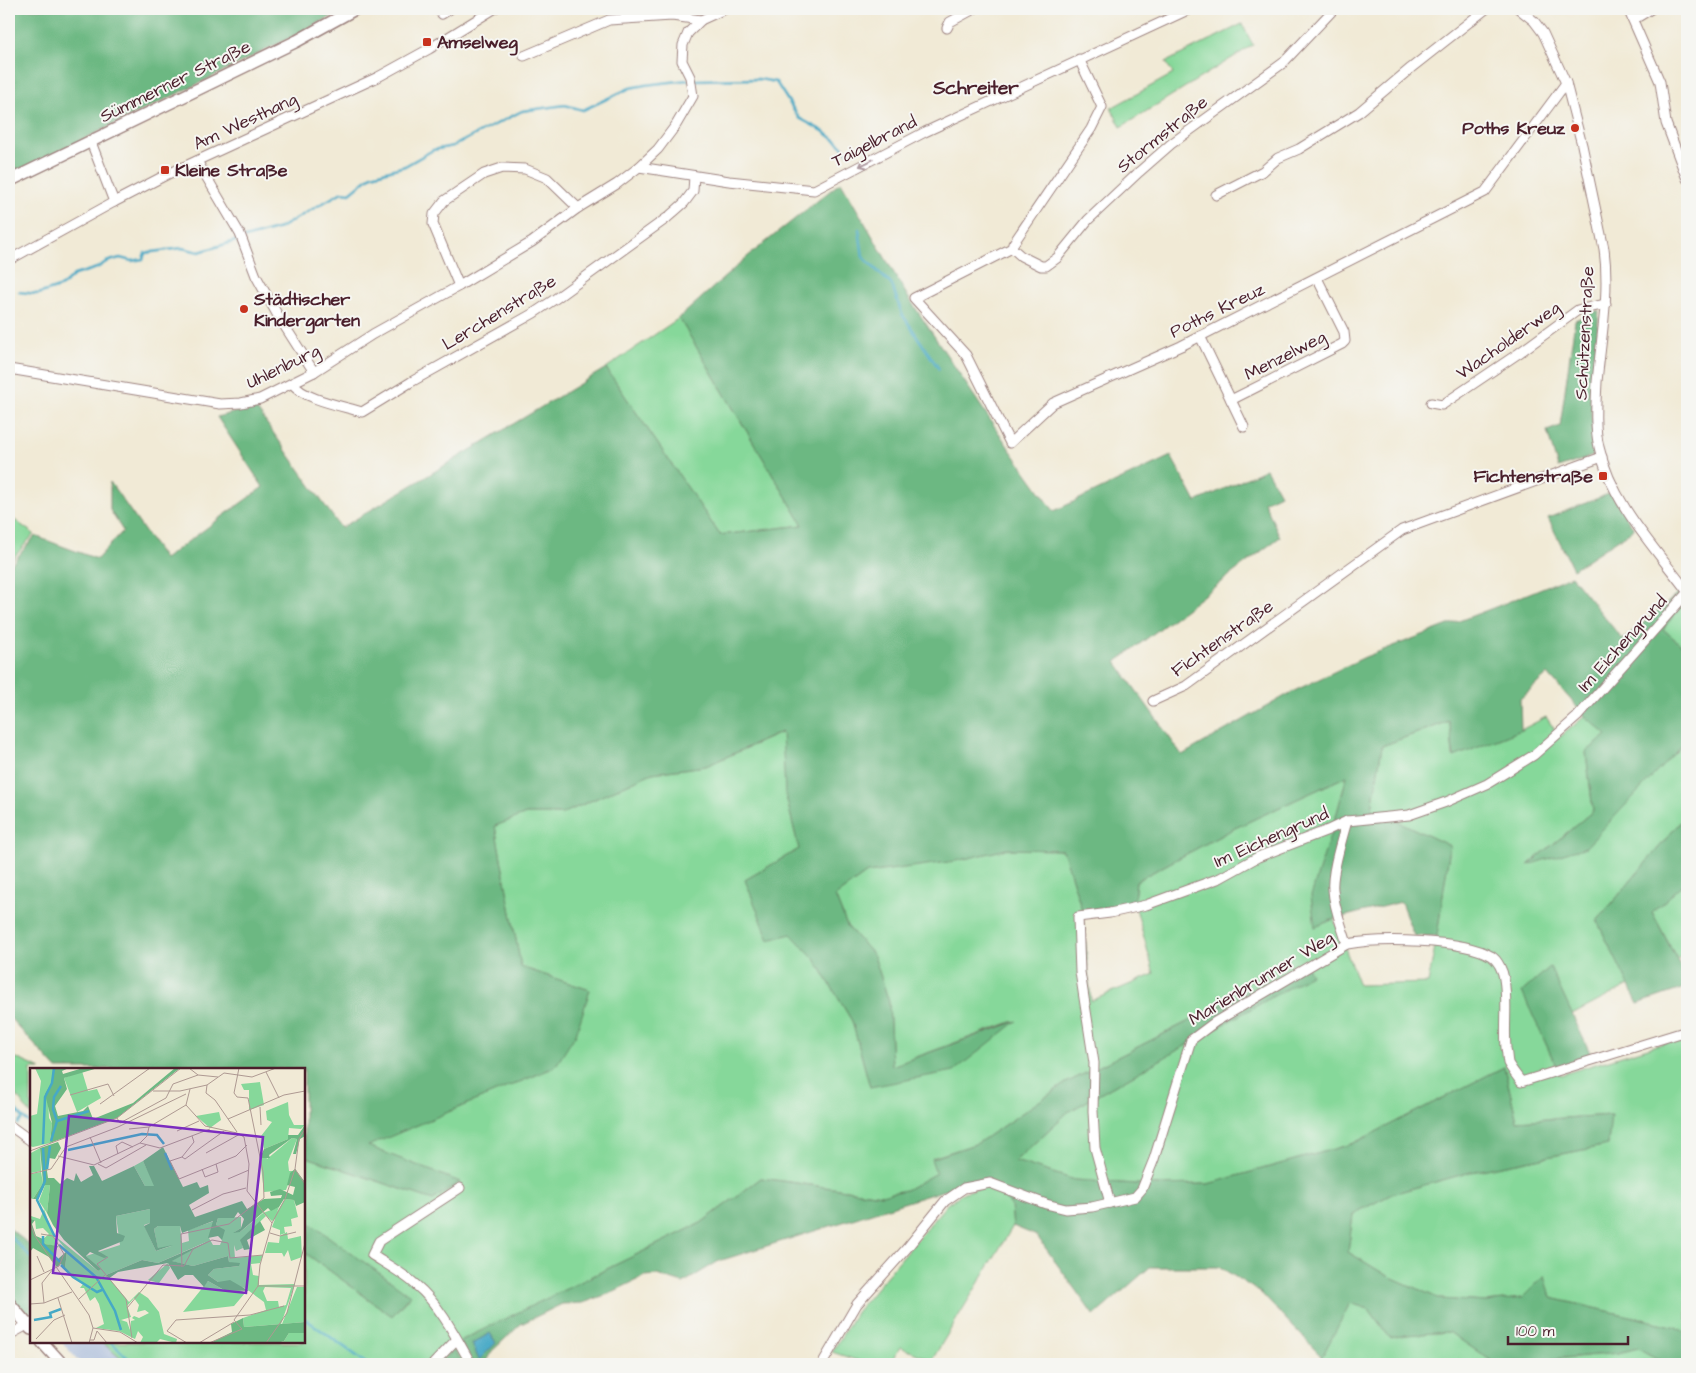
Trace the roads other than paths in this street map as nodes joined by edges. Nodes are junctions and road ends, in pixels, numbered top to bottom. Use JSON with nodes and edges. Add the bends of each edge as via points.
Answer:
{"nodes":[{"id":1,"x":355,"y":9,"type":"edge"},
{"id":2,"x":438,"y":9,"type":"edge"},
{"id":3,"x":450,"y":9,"type":"edge"},
{"id":4,"x":494,"y":9,"type":"edge"},
{"id":5,"x":725,"y":9,"type":"edge"},
{"id":6,"x":974,"y":9,"type":"edge"},
{"id":7,"x":1190,"y":9,"type":"edge"},
{"id":8,"x":1334,"y":9,"type":"edge"},
{"id":9,"x":1486,"y":9,"type":"edge"},
{"id":10,"x":1519,"y":9,"type":"edge"},
{"id":11,"x":1628,"y":9,"type":"edge"},
{"id":12,"x":1651,"y":9,"type":"edge"},
{"id":13,"x":701,"y":20,"type":"junction"},
{"id":14,"x":1633,"y":20,"type":"junction"},
{"id":15,"x":946,"y":28,"type":"dead end"},
{"id":16,"x":524,"y":56,"type":"dead end"},
{"id":17,"x":1079,"y":60,"type":"junction"},
{"id":18,"x":1566,"y":83,"type":"junction"},
{"id":19,"x":91,"y":142,"type":"junction"},
{"id":20,"x":196,"y":161,"type":"junction"},
{"id":21,"x":638,"y":167,"type":"junction"},
{"id":22,"x":694,"y":176,"type":"junction"},
{"id":23,"x":1687,"y":179,"type":"edge"},
{"id":24,"x":9,"y":181,"type":"edge"},
{"id":25,"x":1216,"y":195,"type":"dead end"},
{"id":26,"x":114,"y":202,"type":"junction"},
{"id":27,"x":578,"y":208,"type":"junction"},
{"id":28,"x":1012,"y":248,"type":"junction"},
{"id":29,"x":9,"y":260,"type":"edge"},
{"id":30,"x":1317,"y":278,"type":"junction"},
{"id":31,"x":460,"y":286,"type":"junction"},
{"id":32,"x":1606,"y":304,"type":"junction"},
{"id":33,"x":1200,"y":336,"type":"junction"},
{"id":34,"x":9,"y":369,"type":"edge"},
{"id":35,"x":314,"y":372,"type":"junction"},
{"id":36,"x":292,"y":383,"type":"junction"},
{"id":37,"x":1231,"y":400,"type":"junction"},
{"id":38,"x":1431,"y":403,"type":"dead end"},
{"id":39,"x":1244,"y":427,"type":"dead end"},
{"id":40,"x":1602,"y":457,"type":"junction"},
{"id":41,"x":1687,"y":592,"type":"edge"},
{"id":42,"x":1153,"y":701,"type":"dead end"},
{"id":43,"x":1347,"y":821,"type":"junction"},
{"id":44,"x":1348,"y":944,"type":"junction"},
{"id":45,"x":1687,"y":1031,"type":"edge"},
{"id":46,"x":9,"y":1125,"type":"edge"},
{"id":47,"x":30,"y":1141,"type":"edge"},
{"id":48,"x":460,"y":1188,"type":"dead end"},
{"id":49,"x":1110,"y":1203,"type":"junction"},
{"id":50,"x":9,"y":1303,"type":"edge"},
{"id":51,"x":30,"y":1325,"type":"edge"},
{"id":52,"x":9,"y":1335,"type":"edge"},
{"id":53,"x":456,"y":1340,"type":"junction"},
{"id":54,"x":43,"y":1343,"type":"edge"},
{"id":55,"x":62,"y":1364,"type":"edge"},
{"id":56,"x":433,"y":1364,"type":"edge"},
{"id":57,"x":470,"y":1364,"type":"edge"},
{"id":58,"x":822,"y":1364,"type":"edge"}],
"edges":[{"from":1,"to":19,"type":"main road","name":"Sümmerner Straße"},
{"from":2,"to":3,"type":"street","via":[[442,14]]},
{"from":4,"to":20,"type":"street","name":"Am Westhang","via":[[378,77]]},
{"from":5,"to":13,"type":"street"},
{"from":6,"to":15,"type":"street","via":[[950,22]]},
{"from":7,"to":17,"type":"street","name":"Taigelbrand"},
{"from":8,"to":28,"type":"street","name":"Stormstraße","via":[[1283,63],[1145,166],[1088,220],[1046,266],[1021,256]]},
{"from":9,"to":25,"type":"street","via":[[1359,112],[1299,149],[1278,158],[1263,171]]},
{"from":10,"to":18,"type":"street","name":"Schützenstraße","via":[[1543,33]]},
{"from":11,"to":14,"type":"street"},
{"from":12,"to":14,"type":"street"},
{"from":13,"to":16,"type":"street","via":[[672,16],[609,20]]},
{"from":13,"to":21,"type":"street","name":"Uhlenburg","via":[[688,33],[683,45],[682,61],[690,77],[693,96],[658,149]]},
{"from":14,"to":23,"type":"street","via":[[1660,82],[1666,123]]},
{"from":17,"to":22,"type":"street","name":"Taigelbrand","one_way":true,"via":[[925,132],[814,190]]},
{"from":17,"to":28,"type":"street","via":[[1102,107],[1091,129]]},
{"from":18,"to":30,"type":"street","name":"Poths Kreuz","via":[[1485,192]]},
{"from":18,"to":32,"type":"street","name":"Schützenstraße","via":[[1604,250]]},
{"from":19,"to":24,"type":"main road","name":"Sümmerner Straße"},
{"from":19,"to":26,"type":"street"},
{"from":20,"to":26,"type":"street","name":"Am Westhang"},
{"from":20,"to":35,"type":"street","via":[[240,234],[256,276]]},
{"from":21,"to":22,"type":"street","name":"Taigelbrand"},
{"from":21,"to":27,"type":"street","name":"Uhlenburg"},
{"from":22,"to":36,"type":"street","name":"Lerchenstraße","via":[[693,191],[684,203],[555,299],[362,412],[303,393]]},
{"from":26,"to":29,"type":"street","name":"Am Westhang"},
{"from":27,"to":31,"type":"street","name":"Uhlenburg","via":[[532,242]]},
{"from":27,"to":31,"type":"street","via":[[547,178],[525,169],[502,168],[484,174],[444,201],[434,214],[433,224]]},
{"from":28,"to":33,"type":"street","name":"Poths Kreuz","via":[[914,298],[966,355],[1010,443],[1053,403]]},
{"from":30,"to":33,"type":"street","name":"Poths Kreuz"},
{"from":30,"to":37,"type":"street","name":"Menzelweg","via":[[1344,332],[1342,344]]},
{"from":31,"to":35,"type":"street","name":"Uhlenburg","via":[[373,334]]},
{"from":32,"to":38,"type":"street","name":"Wacholderweg","via":[[1578,310],[1442,405]]},
{"from":32,"to":40,"type":"street","name":"Schützenstraße","via":[[1596,413]]},
{"from":33,"to":37,"type":"street","name":"Menzelweg"},
{"from":34,"to":36,"type":"street","name":"Uhlenburg","via":[[220,404],[260,399]]},
{"from":35,"to":36,"type":"street","name":"Uhlenburg"},
{"from":37,"to":39,"type":"street","name":"Menzelweg"},
{"from":40,"to":41,"type":"street","name":"Schützenstraße","via":[[1613,488]]},
{"from":40,"to":42,"type":"street","name":"Fichtenstraße","via":[[1402,530],[1186,686]]},
{"from":41,"to":43,"type":"street","name":"Im Eichengrund","via":[[1577,717],[1534,755],[1487,784],[1446,802],[1409,815]]},
{"from":43,"to":44,"type":"street","via":[[1332,888]]},
{"from":43,"to":49,"type":"street","name":"Im Eichengrund","via":[[1258,857],[1220,878],[1146,905],[1078,917],[1080,972],[1094,1063],[1095,1148]]},
{"from":44,"to":45,"type":"street","name":"Marienbrunner Weg","via":[[1364,940],[1437,942],[1492,956],[1504,977],[1508,1062],[1521,1082]]},
{"from":44,"to":49,"type":"street","name":"Marienbrunner Weg","via":[[1215,1022],[1191,1040],[1142,1189],[1135,1197]]},
{"from":46,"to":47,"type":"street"},
{"from":48,"to":53,"type":"street","via":[[379,1241],[372,1254],[416,1284],[431,1300]]},
{"from":49,"to":58,"type":"street","name":"Marienbrunner Weg","via":[[1066,1209],[990,1183],[964,1188],[945,1201],[857,1304]]},
{"from":50,"to":51,"type":"main road"},
{"from":51,"to":52,"type":"street"},
{"from":53,"to":56,"type":"street"},
{"from":53,"to":57,"type":"street"},
{"from":54,"to":55,"type":"main road"}]}
